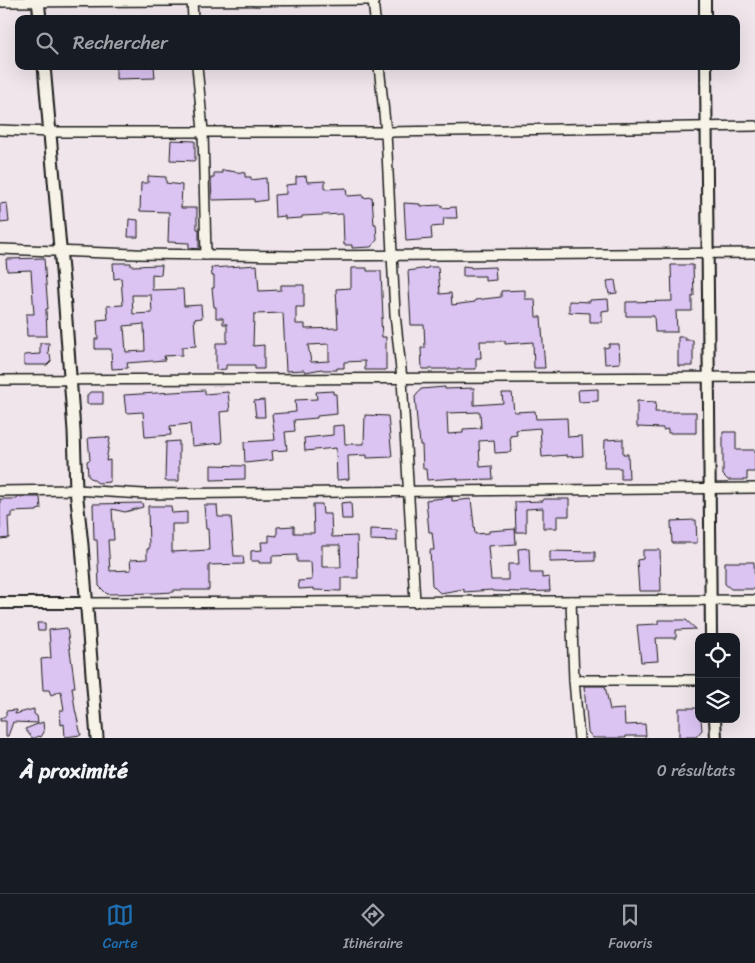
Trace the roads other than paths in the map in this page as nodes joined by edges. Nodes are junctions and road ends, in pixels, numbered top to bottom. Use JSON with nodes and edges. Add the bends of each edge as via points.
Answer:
{"nodes":[{"id":1,"x":369,"y":0,"type":"edge"},
{"id":2,"x":373,"y":0,"type":"edge"},
{"id":3,"x":705,"y":0,"type":"edge"},
{"id":4,"x":38,"y":1,"type":"edge"},
{"id":5,"x":120,"y":1,"type":"edge"},
{"id":6,"x":192,"y":1,"type":"edge"},
{"id":7,"x":0,"y":2,"type":"edge"},
{"id":8,"x":40,"y":15,"type":"edge"},
{"id":9,"x":193,"y":15,"type":"edge"},
{"id":10,"x":375,"y":15,"type":"edge"},
{"id":11,"x":705,"y":15,"type":"edge"},
{"id":12,"x":44,"y":70,"type":"edge"},
{"id":13,"x":196,"y":70,"type":"edge"},
{"id":14,"x":380,"y":70,"type":"edge"},
{"id":15,"x":706,"y":70,"type":"edge"},
{"id":16,"x":707,"y":126,"type":"junction"},
{"id":17,"x":755,"y":126,"type":"edge"},
{"id":18,"x":0,"y":130,"type":"edge"},
{"id":19,"x":202,"y":131,"type":"junction"},
{"id":20,"x":51,"y":132,"type":"junction"},
{"id":21,"x":386,"y":132,"type":"junction"},
{"id":22,"x":0,"y":249,"type":"edge"},
{"id":23,"x":61,"y":251,"type":"junction"},
{"id":24,"x":709,"y":253,"type":"junction"},
{"id":25,"x":755,"y":253,"type":"edge"},
{"id":26,"x":206,"y":255,"type":"junction"},
{"id":27,"x":393,"y":257,"type":"junction"},
{"id":28,"x":709,"y":377,"type":"junction"},
{"id":29,"x":755,"y":377,"type":"edge"},
{"id":30,"x":402,"y":378,"type":"junction"},
{"id":31,"x":0,"y":380,"type":"edge"},
{"id":32,"x":70,"y":380,"type":"junction"},
{"id":33,"x":755,"y":488,"type":"edge"},
{"id":34,"x":711,"y":489,"type":"junction"},
{"id":35,"x":76,"y":490,"type":"junction"},
{"id":36,"x":0,"y":491,"type":"edge"},
{"id":37,"x":409,"y":492,"type":"junction"},
{"id":38,"x":710,"y":600,"type":"junction"},
{"id":39,"x":755,"y":600,"type":"edge"},
{"id":40,"x":571,"y":601,"type":"junction"},
{"id":41,"x":415,"y":602,"type":"junction"},
{"id":42,"x":0,"y":603,"type":"edge"},
{"id":43,"x":87,"y":603,"type":"junction"},
{"id":44,"x":711,"y":633,"type":"edge"},
{"id":45,"x":574,"y":680,"type":"junction"},
{"id":46,"x":695,"y":680,"type":"edge"},
{"id":47,"x":715,"y":723,"type":"edge"},
{"id":48,"x":97,"y":738,"type":"edge"},
{"id":49,"x":579,"y":738,"type":"edge"},
{"id":50,"x":716,"y":738,"type":"edge"}],
"edges":[{"from":1,"to":6,"type":"street"},
{"from":2,"to":10,"type":"street"},
{"from":3,"to":11,"type":"street"},
{"from":4,"to":5,"type":"street"},
{"from":4,"to":7,"type":"street"},
{"from":4,"to":8,"type":"main road"},
{"from":5,"to":6,"type":"street"},
{"from":6,"to":9,"type":"street"},
{"from":12,"to":20,"type":"main road"},
{"from":13,"to":19,"type":"street"},
{"from":14,"to":21,"type":"street"},
{"from":15,"to":16,"type":"street"},
{"from":16,"to":17,"type":"street"},
{"from":16,"to":21,"type":"street"},
{"from":16,"to":24,"type":"street"},
{"from":18,"to":20,"type":"street"},
{"from":19,"to":20,"type":"street"},
{"from":19,"to":21,"type":"street"},
{"from":19,"to":26,"type":"street"},
{"from":20,"to":23,"type":"main road"},
{"from":21,"to":27,"type":"street"},
{"from":22,"to":23,"type":"street"},
{"from":23,"to":26,"type":"street"},
{"from":23,"to":32,"type":"main road"},
{"from":24,"to":25,"type":"street"},
{"from":24,"to":27,"type":"street"},
{"from":24,"to":28,"type":"street"},
{"from":26,"to":27,"type":"street"},
{"from":27,"to":30,"type":"street"},
{"from":28,"to":29,"type":"street"},
{"from":28,"to":30,"type":"street"},
{"from":28,"to":34,"type":"street"},
{"from":30,"to":32,"type":"street"},
{"from":30,"to":37,"type":"street"},
{"from":31,"to":32,"type":"street"},
{"from":32,"to":35,"type":"main road"},
{"from":33,"to":34,"type":"street"},
{"from":34,"to":37,"type":"street"},
{"from":34,"to":38,"type":"street"},
{"from":35,"to":36,"type":"street"},
{"from":35,"to":37,"type":"street","via":[[144,494]]},
{"from":35,"to":43,"type":"main road"},
{"from":37,"to":41,"type":"street"},
{"from":38,"to":39,"type":"street"},
{"from":38,"to":40,"type":"street"},
{"from":38,"to":44,"type":"street"},
{"from":40,"to":41,"type":"street"},
{"from":40,"to":45,"type":"street"},
{"from":41,"to":43,"type":"street"},
{"from":42,"to":43,"type":"street"},
{"from":43,"to":48,"type":"main road"},
{"from":45,"to":46,"type":"street"},
{"from":45,"to":49,"type":"street"},
{"from":47,"to":50,"type":"street"}]}
